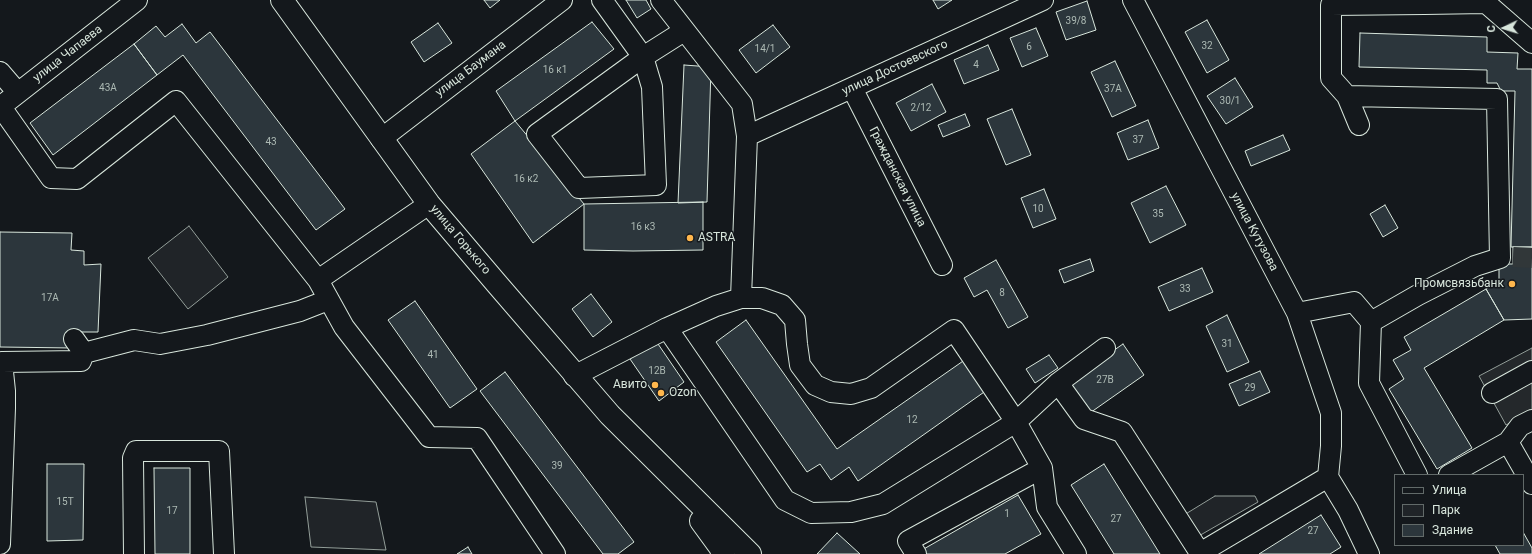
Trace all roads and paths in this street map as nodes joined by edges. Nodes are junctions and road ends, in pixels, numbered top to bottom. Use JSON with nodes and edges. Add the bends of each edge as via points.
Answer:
{"nodes":[{"id":1,"x":137,"y":0,"type":"edge"},
{"id":2,"x":282,"y":0,"type":"edge"},
{"id":3,"x":562,"y":0,"type":"edge"},
{"id":4,"x":602,"y":0,"type":"edge"},
{"id":5,"x":661,"y":0,"type":"edge"},
{"id":6,"x":1043,"y":0,"type":"edge"},
{"id":7,"x":1133,"y":0,"type":"edge"},
{"id":8,"x":1424,"y":2,"type":"edge"},
{"id":9,"x":684,"y":30,"type":"junction"},
{"id":10,"x":1532,"y":43,"type":"edge"},
{"id":11,"x":644,"y":57,"type":"junction"},
{"id":12,"x":0,"y":72,"type":"edge"},
{"id":13,"x":852,"y":88,"type":"junction"},
{"id":14,"x":18,"y":93,"type":"junction"},
{"id":15,"x":1347,"y":96,"type":"junction"},
{"id":16,"x":0,"y":107,"type":"edge"},
{"id":17,"x":1359,"y":125,"type":"dead end"},
{"id":18,"x":747,"y":136,"type":"junction"},
{"id":19,"x":381,"y":138,"type":"junction"},
{"id":20,"x":429,"y":204,"type":"junction"},
{"id":21,"x":942,"y":266,"type":"dead end"},
{"id":22,"x":318,"y":280,"type":"junction"},
{"id":23,"x":741,"y":298,"type":"junction"},
{"id":24,"x":328,"y":300,"type":"junction"},
{"id":25,"x":1297,"y":313,"type":"junction"},
{"id":26,"x":1371,"y":322,"type":"junction"},
{"id":27,"x":667,"y":328,"type":"junction"},
{"id":28,"x":1105,"y":348,"type":"dead end"},
{"id":29,"x":1,"y":362,"type":"edge"},
{"id":30,"x":1532,"y":371,"type":"edge"},
{"id":31,"x":574,"y":376,"type":"junction"},
{"id":32,"x":1058,"y":383,"type":"junction"},
{"id":33,"x":3,"y":391,"type":"edge"},
{"id":34,"x":1492,"y":393,"type":"dead end"},
{"id":35,"x":1532,"y":420,"type":"edge"},
{"id":36,"x":1016,"y":422,"type":"junction"},
{"id":37,"x":1508,"y":442,"type":"junction"},
{"id":38,"x":658,"y":464,"type":"junction"},
{"id":39,"x":1042,"y":468,"type":"junction"},
{"id":40,"x":1416,"y":474,"type":"edge"},
{"id":41,"x":1452,"y":474,"type":"edge"},
{"id":42,"x":1328,"y":477,"type":"junction"},
{"id":43,"x":1532,"y":484,"type":"edge"},
{"id":44,"x":0,"y":544,"type":"edge"},
{"id":45,"x":717,"y":552,"type":"edge"},
{"id":46,"x":134,"y":554,"type":"edge"},
{"id":47,"x":224,"y":554,"type":"edge"},
{"id":48,"x":556,"y":554,"type":"edge"},
{"id":49,"x":750,"y":554,"type":"edge"},
{"id":50,"x":916,"y":554,"type":"edge"},
{"id":51,"x":1076,"y":554,"type":"edge"},
{"id":52,"x":1369,"y":554,"type":"edge"}],
"edges":[{"from":1,"to":14,"type":"street","name":"улица Чапаева"},
{"from":2,"to":19,"type":"main road","name":"улица Горького"},
{"from":3,"to":19,"type":"street","name":"улица Баумана"},
{"from":4,"to":11,"type":"street"},
{"from":5,"to":9,"type":"street"},
{"from":6,"to":13,"type":"street","name":"улица Достоевского"},
{"from":7,"to":25,"type":"street","name":"улица Кутузова"},
{"from":8,"to":10,"type":"street","via":[[1486,3]]},
{"from":8,"to":15,"type":"street","via":[[1331,5],[1331,78]]},
{"from":9,"to":11,"type":"street"},
{"from":9,"to":18,"type":"street","via":[[742,104]]},
{"from":11,"to":11,"type":"street","via":[[652,87],[656,185],[580,188],[537,134]]},
{"from":12,"to":14,"type":"street"},
{"from":13,"to":18,"type":"street","name":"улица Достоевского"},
{"from":13,"to":21,"type":"street","name":"Гражданская улица"},
{"from":14,"to":16,"type":"street","name":"улица Чапаева"},
{"from":15,"to":17,"type":"street"},
{"from":15,"to":26,"type":"street","via":[[1497,99],[1506,258],[1475,266]]},
{"from":16,"to":22,"type":"street","via":[[51,178],[77,179],[176,101]]},
{"from":18,"to":23,"type":"street"},
{"from":19,"to":20,"type":"main road","name":"улица Горького"},
{"from":20,"to":22,"type":"street"},
{"from":20,"to":31,"type":"main road","name":"улица Горького"},
{"from":22,"to":24,"type":"street"},
{"from":23,"to":27,"type":"street"},
{"from":23,"to":36,"type":"street","via":[[762,298],[782,306],[795,320],[800,365],[815,384],[831,392],[851,394],[871,388],[954,330]]},
{"from":24,"to":29,"type":"street","via":[[300,311],[207,335],[160,344],[134,340],[79,346],[81,361]]},
{"from":24,"to":48,"type":"street","via":[[344,327],[429,437],[477,438]]},
{"from":25,"to":26,"type":"street","via":[[1354,302]]},
{"from":25,"to":42,"type":"street","name":"улица Кутузова","via":[[1331,413]]},
{"from":26,"to":40,"type":"street","via":[[1369,383]]},
{"from":27,"to":31,"type":"street"},
{"from":27,"to":36,"type":"street","via":[[785,500],[811,513],[852,512],[883,504]]},
{"from":28,"to":32,"type":"street"},
{"from":29,"to":33,"type":"street"},
{"from":30,"to":34,"type":"street"},
{"from":31,"to":38,"type":"main road","name":"улица Горького"},
{"from":32,"to":36,"type":"street"},
{"from":32,"to":42,"type":"street","via":[[1084,419],[1122,432],[1200,553]]},
{"from":33,"to":44,"type":"street"},
{"from":35,"to":37,"type":"street","via":[[1520,426]]},
{"from":36,"to":39,"type":"street"},
{"from":37,"to":41,"type":"street"},
{"from":37,"to":43,"type":"street"},
{"from":38,"to":45,"type":"main road"},
{"from":38,"to":49,"type":"main road"},
{"from":39,"to":50,"type":"street","via":[[908,541]]},
{"from":39,"to":51,"type":"street","via":[[1047,507]]},
{"from":42,"to":52,"type":"street","via":[[1348,510]]},
{"from":46,"to":47,"type":"street","via":[[133,458],[136,451],[219,451]]}]}
